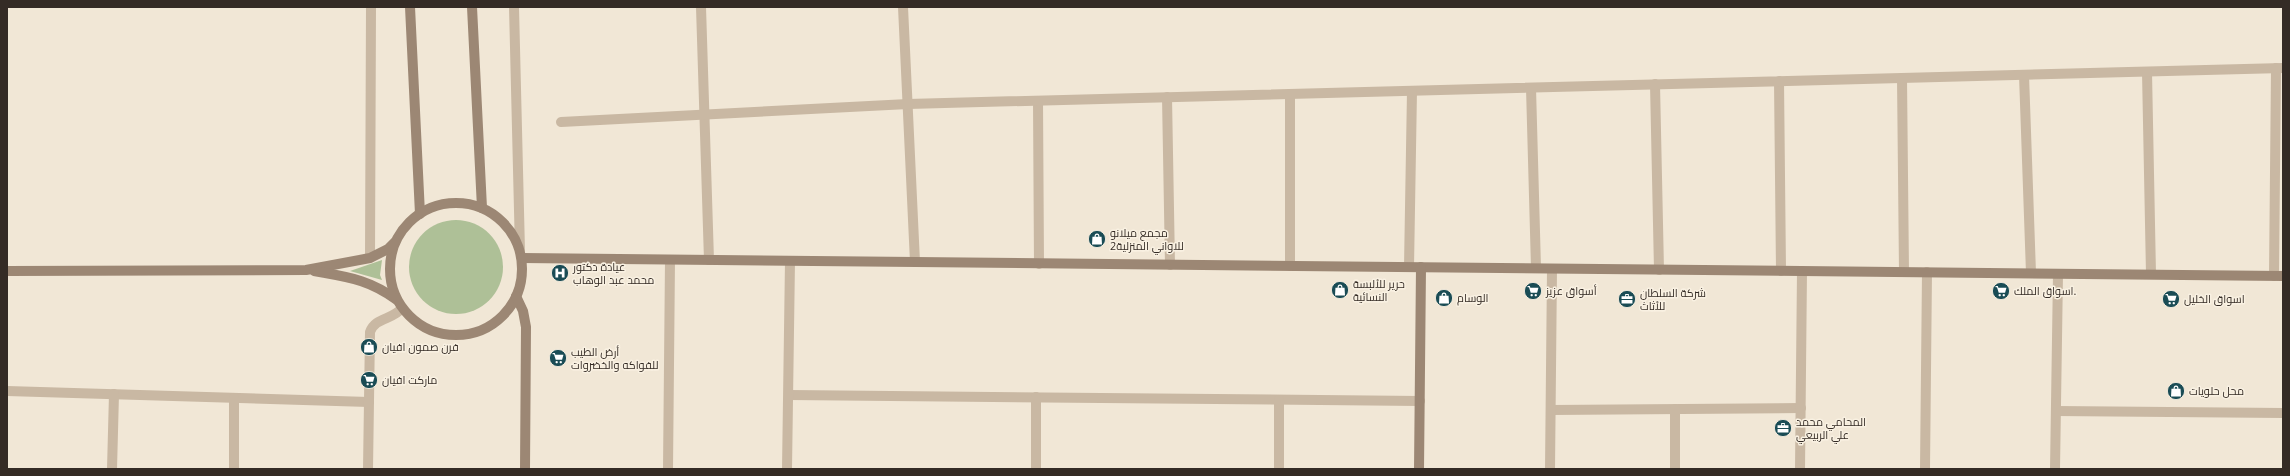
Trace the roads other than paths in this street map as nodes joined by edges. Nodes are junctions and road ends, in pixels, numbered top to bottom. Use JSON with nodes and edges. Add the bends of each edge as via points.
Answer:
{"nodes":[{"id":1,"x":371,"y":7,"type":"edge"},
{"id":2,"x":410,"y":7,"type":"edge"},
{"id":3,"x":472,"y":7,"type":"edge"},
{"id":4,"x":514,"y":7,"type":"edge"},
{"id":5,"x":701,"y":7,"type":"edge"},
{"id":6,"x":903,"y":7,"type":"edge"},
{"id":7,"x":2279,"y":68,"type":"edge"},
{"id":8,"x":2147,"y":72,"type":"junction"},
{"id":9,"x":2024,"y":75,"type":"junction"},
{"id":10,"x":1902,"y":78,"type":"junction"},
{"id":11,"x":1779,"y":81,"type":"junction"},
{"id":12,"x":1655,"y":84,"type":"junction"},
{"id":13,"x":1530,"y":88,"type":"junction"},
{"id":14,"x":1412,"y":91,"type":"junction"},
{"id":15,"x":1290,"y":94,"type":"junction"},
{"id":16,"x":1167,"y":97,"type":"junction"},
{"id":17,"x":1038,"y":101,"type":"junction"},
{"id":18,"x":908,"y":104,"type":"junction"},
{"id":19,"x":704,"y":114,"type":"junction"},
{"id":20,"x":561,"y":122,"type":"dead end"},
{"id":21,"x":482,"y":208,"type":"junction"},
{"id":22,"x":420,"y":214,"type":"junction"},
{"id":23,"x":397,"y":240,"type":"junction"},
{"id":24,"x":521,"y":255,"type":"junction"},
{"id":25,"x":370,"y":258,"type":"junction"},
{"id":26,"x":670,"y":260,"type":"junction"},
{"id":27,"x":709,"y":260,"type":"junction"},
{"id":28,"x":790,"y":261,"type":"junction"},
{"id":29,"x":915,"y":262,"type":"junction"},
{"id":30,"x":1039,"y":264,"type":"junction"},
{"id":31,"x":1170,"y":265,"type":"junction"},
{"id":32,"x":1290,"y":266,"type":"junction"},
{"id":33,"x":1409,"y":267,"type":"junction"},
{"id":34,"x":1421,"y":268,"type":"junction"},
{"id":35,"x":1536,"y":268,"type":"junction"},
{"id":36,"x":1552,"y":269,"type":"junction"},
{"id":37,"x":306,"y":270,"type":"junction"},
{"id":38,"x":1659,"y":270,"type":"junction"},
{"id":39,"x":7,"y":271,"type":"edge"},
{"id":40,"x":1781,"y":271,"type":"junction"},
{"id":41,"x":1802,"y":271,"type":"junction"},
{"id":42,"x":1904,"y":272,"type":"junction"},
{"id":43,"x":1927,"y":272,"type":"junction"},
{"id":44,"x":2031,"y":273,"type":"junction"},
{"id":45,"x":2058,"y":274,"type":"junction"},
{"id":46,"x":2151,"y":274,"type":"junction"},
{"id":47,"x":2278,"y":276,"type":"edge"},
{"id":48,"x":516,"y":296,"type":"junction"},
{"id":49,"x":400,"y":305,"type":"junction"},
{"id":50,"x":7,"y":391,"type":"edge"},
{"id":51,"x":114,"y":394,"type":"junction"},
{"id":52,"x":789,"y":395,"type":"junction"},
{"id":53,"x":1036,"y":397,"type":"junction"},
{"id":54,"x":234,"y":398,"type":"junction"},
{"id":55,"x":1279,"y":400,"type":"junction"},
{"id":56,"x":1420,"y":401,"type":"junction"},
{"id":57,"x":369,"y":402,"type":"junction"},
{"id":58,"x":1801,"y":408,"type":"junction"},
{"id":59,"x":1675,"y":409,"type":"junction"},
{"id":60,"x":1551,"y":410,"type":"junction"},
{"id":61,"x":2056,"y":410,"type":"junction"},
{"id":62,"x":2283,"y":413,"type":"edge"},
{"id":63,"x":112,"y":469,"type":"edge"},
{"id":64,"x":234,"y":469,"type":"edge"},
{"id":65,"x":368,"y":469,"type":"edge"},
{"id":66,"x":525,"y":469,"type":"edge"},
{"id":67,"x":668,"y":469,"type":"edge"},
{"id":68,"x":788,"y":469,"type":"edge"},
{"id":69,"x":1036,"y":469,"type":"edge"},
{"id":70,"x":1279,"y":469,"type":"edge"},
{"id":71,"x":1419,"y":469,"type":"edge"},
{"id":72,"x":1550,"y":469,"type":"edge"},
{"id":73,"x":1675,"y":469,"type":"edge"},
{"id":74,"x":1800,"y":469,"type":"edge"},
{"id":75,"x":1925,"y":469,"type":"edge"},
{"id":76,"x":2055,"y":469,"type":"edge"}],
"edges":[{"from":1,"to":25,"type":"street"},
{"from":2,"to":22,"type":"street"},
{"from":3,"to":21,"type":"street"},
{"from":4,"to":24,"type":"street"},
{"from":5,"to":19,"type":"street"},
{"from":6,"to":18,"type":"street"},
{"from":7,"to":8,"type":"street"},
{"from":7,"to":47,"type":"street"},
{"from":8,"to":9,"type":"street"},
{"from":8,"to":46,"type":"street"},
{"from":9,"to":10,"type":"street"},
{"from":9,"to":44,"type":"street"},
{"from":10,"to":11,"type":"street"},
{"from":10,"to":42,"type":"street"},
{"from":11,"to":12,"type":"street"},
{"from":11,"to":40,"type":"street"},
{"from":12,"to":13,"type":"street"},
{"from":12,"to":38,"type":"street"},
{"from":13,"to":14,"type":"street"},
{"from":13,"to":35,"type":"street"},
{"from":14,"to":15,"type":"street"},
{"from":14,"to":33,"type":"street"},
{"from":15,"to":16,"type":"street"},
{"from":15,"to":32,"type":"street"},
{"from":16,"to":17,"type":"street"},
{"from":16,"to":31,"type":"street"},
{"from":17,"to":18,"type":"street"},
{"from":17,"to":30,"type":"street"},
{"from":18,"to":19,"type":"street"},
{"from":18,"to":29,"type":"street"},
{"from":19,"to":20,"type":"street"},
{"from":19,"to":27,"type":"street"},
{"from":21,"to":22,"type":"street","via":[[461,203],[439,205]]},
{"from":21,"to":24,"type":"street","via":[[504,223],[512,233]]},
{"from":22,"to":23,"type":"street"},
{"from":23,"to":25,"type":"street"},
{"from":23,"to":49,"type":"street","via":[[390,264],[393,290]]},
{"from":24,"to":26,"type":"street"},
{"from":24,"to":48,"type":"street","via":[[522,271]]},
{"from":25,"to":37,"type":"street"},
{"from":26,"to":27,"type":"street"},
{"from":26,"to":67,"type":"street"},
{"from":27,"to":28,"type":"street"},
{"from":28,"to":29,"type":"street"},
{"from":28,"to":52,"type":"street"},
{"from":29,"to":30,"type":"street"},
{"from":30,"to":31,"type":"street"},
{"from":31,"to":32,"type":"street"},
{"from":32,"to":33,"type":"street"},
{"from":33,"to":34,"type":"street"},
{"from":34,"to":35,"type":"street"},
{"from":34,"to":56,"type":"street"},
{"from":35,"to":36,"type":"street"},
{"from":36,"to":38,"type":"street"},
{"from":36,"to":60,"type":"street"},
{"from":37,"to":39,"type":"street"},
{"from":37,"to":49,"type":"street","via":[[357,278],[384,290]]},
{"from":38,"to":40,"type":"street"},
{"from":40,"to":41,"type":"street"},
{"from":41,"to":42,"type":"street"},
{"from":41,"to":58,"type":"street"},
{"from":42,"to":43,"type":"street"},
{"from":43,"to":44,"type":"street"},
{"from":43,"to":75,"type":"street"},
{"from":44,"to":45,"type":"street"},
{"from":45,"to":46,"type":"street"},
{"from":45,"to":61,"type":"street"},
{"from":46,"to":47,"type":"street"},
{"from":48,"to":49,"type":"street","via":[[500,319],[476,332],[463,335],[435,332],[417,322]]},
{"from":48,"to":66,"type":"street","via":[[524,311],[526,328]]},
{"from":49,"to":57,"type":"street","via":[[394,315],[376,322],[370,332]]},
{"from":50,"to":51,"type":"street"},
{"from":51,"to":54,"type":"street"},
{"from":51,"to":63,"type":"street"},
{"from":52,"to":53,"type":"street"},
{"from":52,"to":68,"type":"street"},
{"from":53,"to":55,"type":"street"},
{"from":53,"to":69,"type":"street"},
{"from":54,"to":57,"type":"street"},
{"from":54,"to":64,"type":"street"},
{"from":55,"to":56,"type":"street"},
{"from":55,"to":70,"type":"street"},
{"from":56,"to":71,"type":"street"},
{"from":57,"to":65,"type":"street"},
{"from":58,"to":59,"type":"street"},
{"from":58,"to":74,"type":"street"},
{"from":59,"to":60,"type":"street"},
{"from":59,"to":73,"type":"street"},
{"from":60,"to":72,"type":"street"},
{"from":61,"to":62,"type":"street"},
{"from":61,"to":76,"type":"street"}]}
